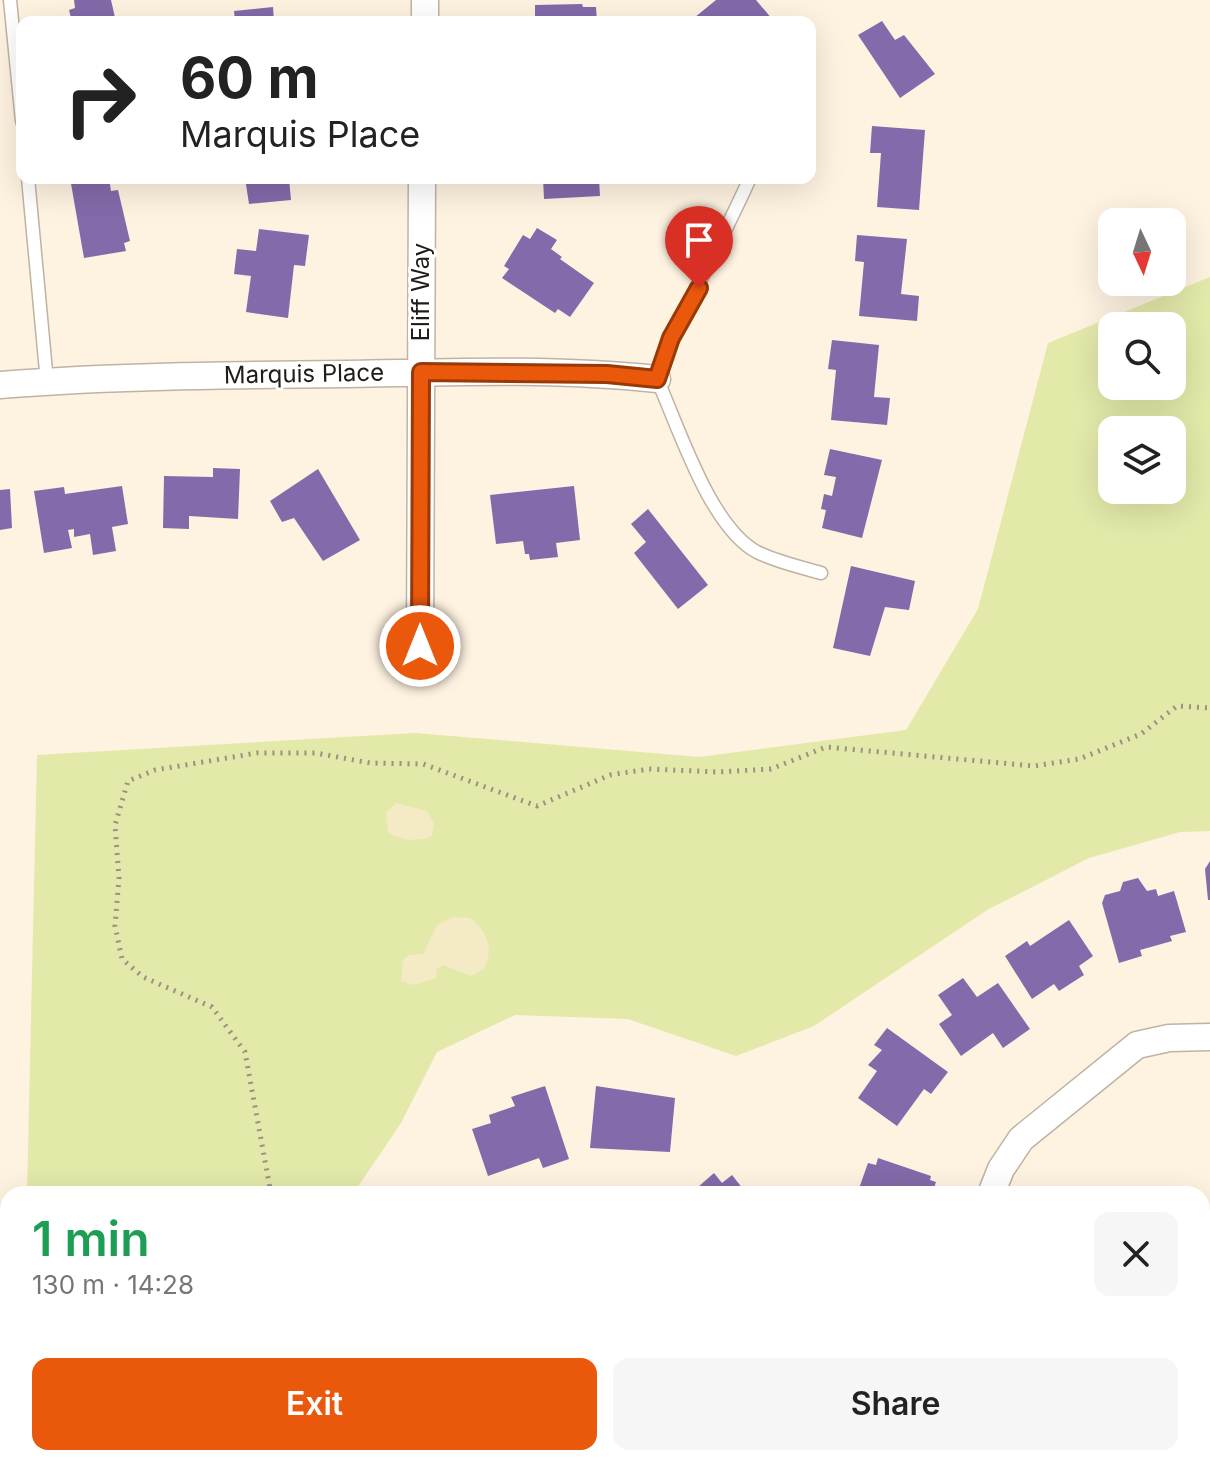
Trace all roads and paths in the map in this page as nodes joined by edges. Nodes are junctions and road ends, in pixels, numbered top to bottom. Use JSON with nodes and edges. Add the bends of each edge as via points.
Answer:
{"nodes":[{"id":1,"x":10,"y":0,"type":"edge"},
{"id":2,"x":16,"y":60,"type":"edge"},
{"id":3,"x":29,"y":184,"type":"edge"},
{"id":4,"x":422,"y":184,"type":"edge"},
{"id":5,"x":747,"y":184,"type":"edge"},
{"id":6,"x":421,"y":372,"type":"junction"},
{"id":7,"x":657,"y":379,"type":"junction"},
{"id":8,"x":47,"y":382,"type":"junction"},
{"id":9,"x":0,"y":385,"type":"edge"},
{"id":10,"x":821,"y":573,"type":"dead end"},
{"id":11,"x":420,"y":646,"type":"dead end"},
{"id":12,"x":1210,"y":708,"type":"edge"},
{"id":13,"x":1210,"y":1037,"type":"edge"},
{"id":14,"x":270,"y":1186,"type":"edge"},
{"id":15,"x":994,"y":1186,"type":"edge"}],
"edges":[{"from":1,"to":2,"type":"lane"},
{"from":3,"to":8,"type":"lane"},
{"from":4,"to":6,"type":"street","name":"Eliff Way"},
{"from":5,"to":7,"type":"lane","via":[[671,338]]},
{"from":6,"to":7,"type":"street","name":"Marquis Place"},
{"from":6,"to":8,"type":"street","name":"Marquis Place"},
{"from":6,"to":11,"type":"street","name":"Eliff Way"},
{"from":7,"to":10,"type":"lane","via":[[719,516],[735,536],[770,557]]},
{"from":8,"to":9,"type":"street","name":"Marquis Place"},
{"from":12,"to":14,"type":"path","via":[[1177,706],[1141,734],[1079,759],[1034,766],[826,747],[771,769],[649,769],[610,775],[537,806],[423,764],[370,763],[316,753],[257,753],[155,770],[128,781],[115,825],[115,926],[122,959],[143,977],[212,1007],[245,1052]]},
{"from":13,"to":15,"type":"street","via":[[1137,1045],[1021,1139]]}]}
